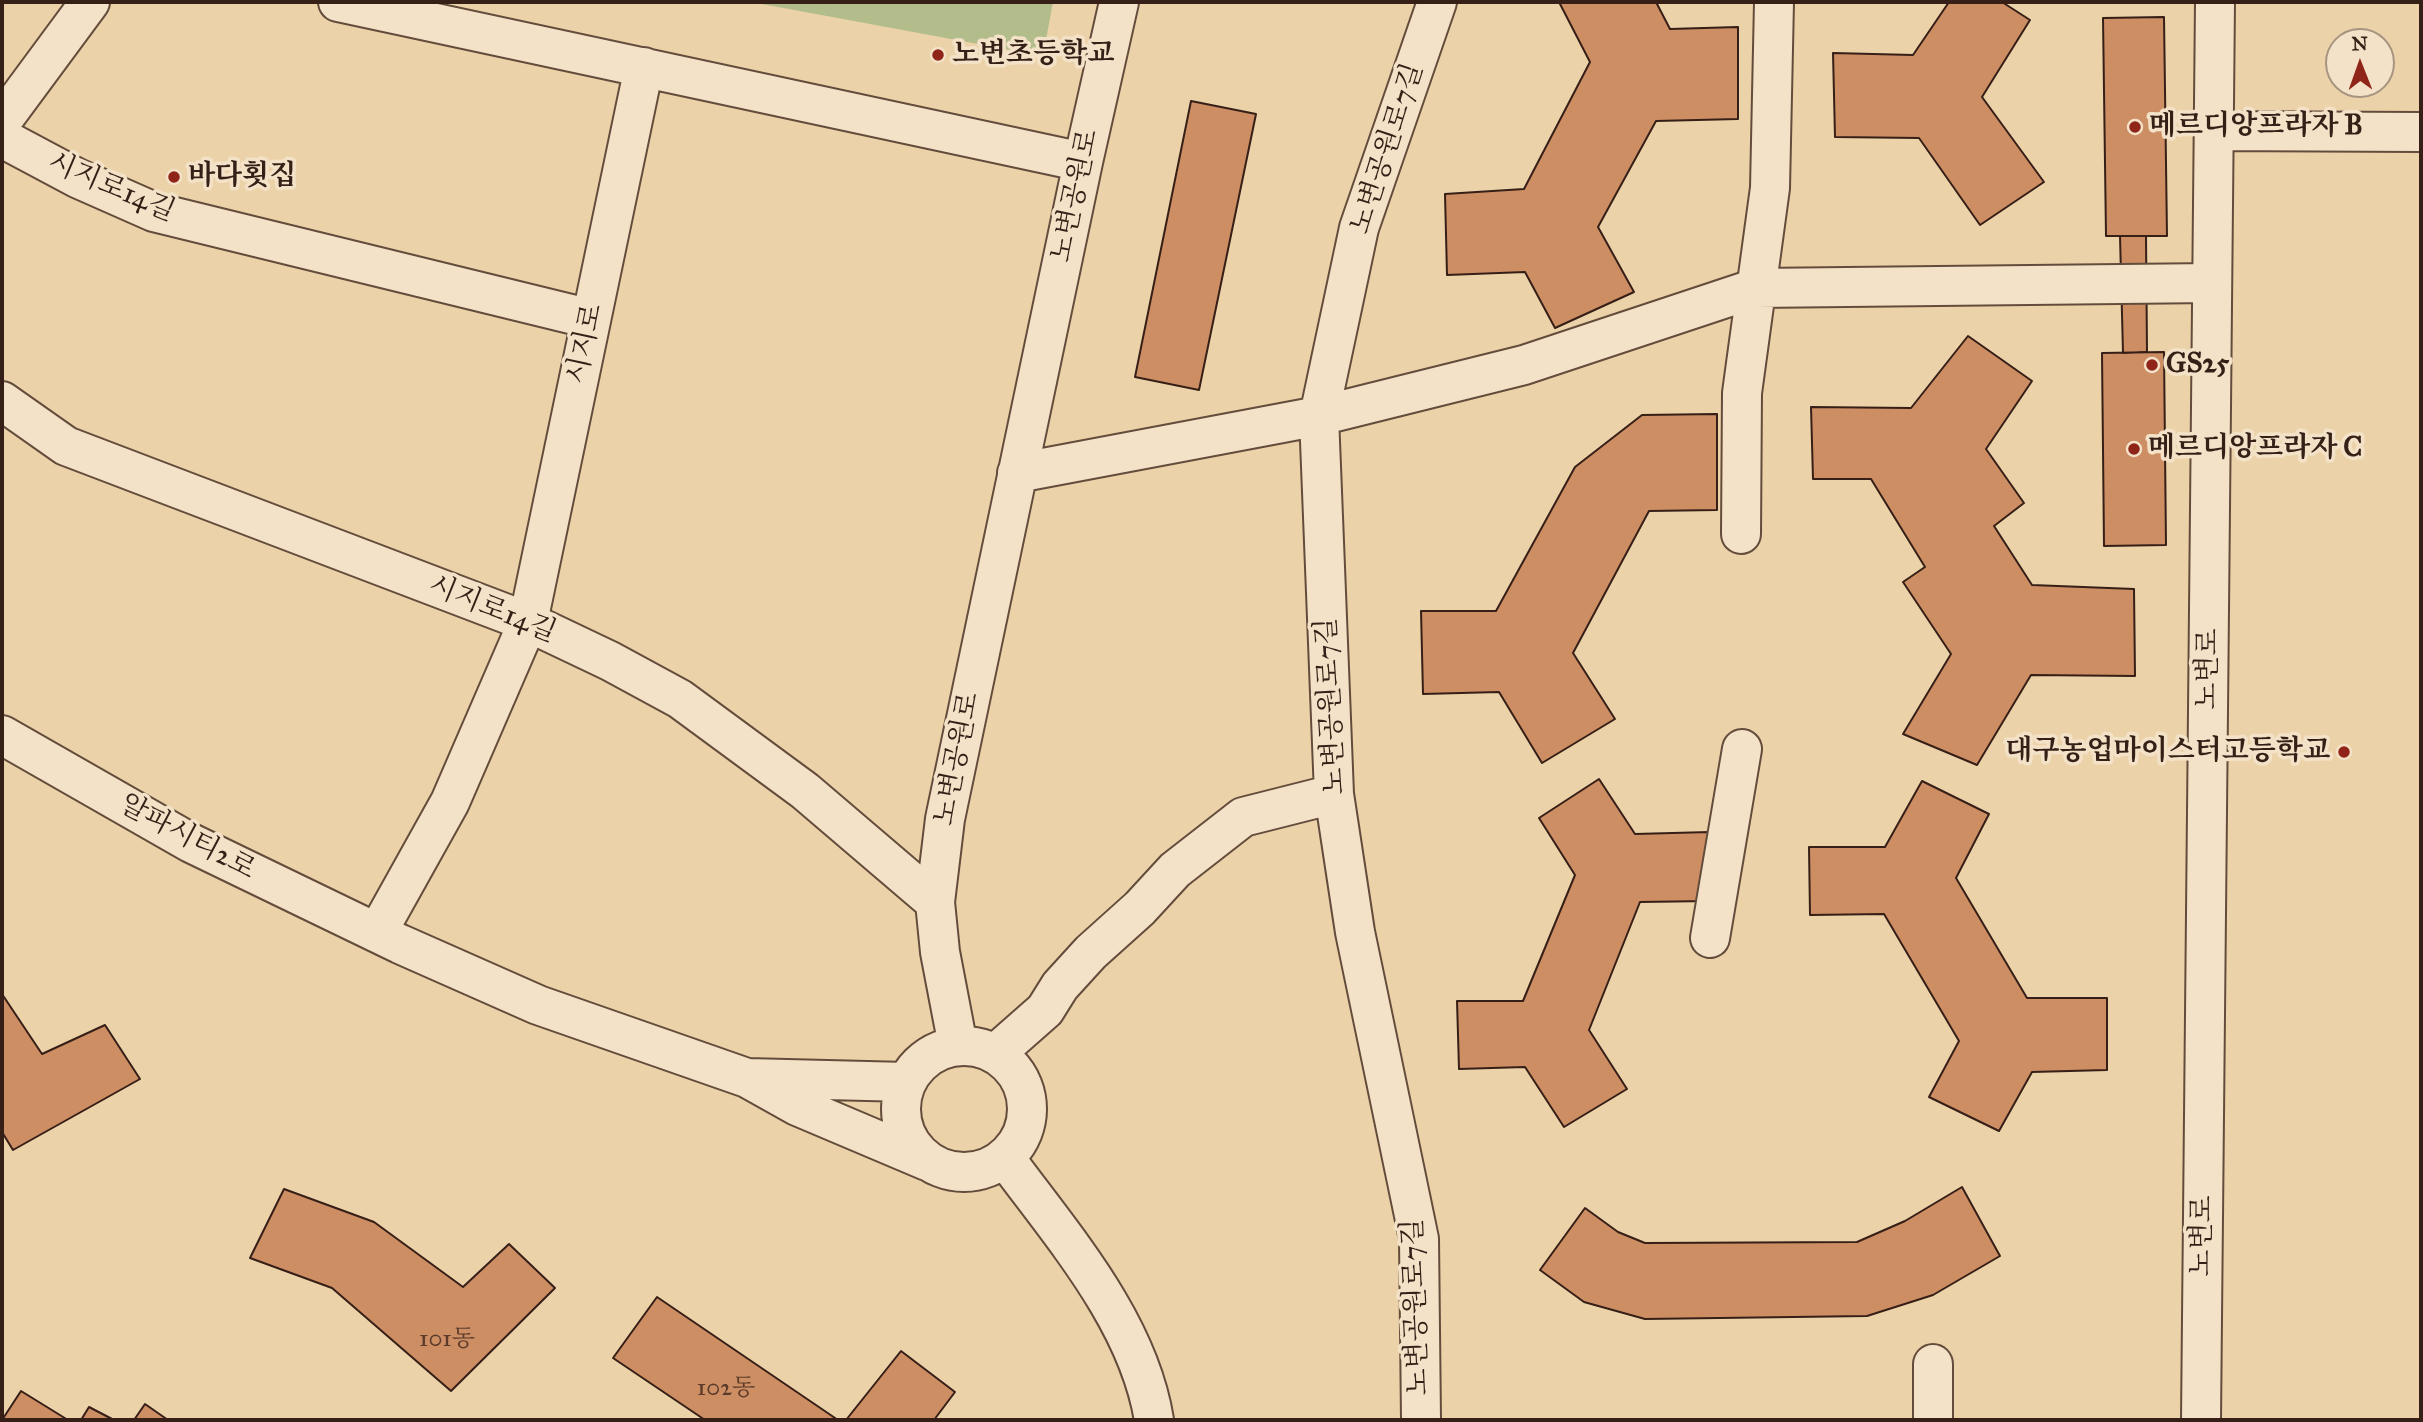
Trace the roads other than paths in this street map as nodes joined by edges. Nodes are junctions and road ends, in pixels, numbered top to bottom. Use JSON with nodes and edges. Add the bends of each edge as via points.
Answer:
{"nodes":[{"id":1,"x":90,"y":2,"type":"edge"},
{"id":2,"x":338,"y":2,"type":"edge"},
{"id":3,"x":1119,"y":2,"type":"edge"},
{"id":4,"x":1437,"y":2,"type":"edge"},
{"id":5,"x":1774,"y":2,"type":"edge"},
{"id":6,"x":2215,"y":2,"type":"edge"},
{"id":7,"x":644,"y":66,"type":"junction"},
{"id":8,"x":2,"y":121,"type":"edge"},
{"id":9,"x":2214,"y":131,"type":"junction"},
{"id":10,"x":2421,"y":132,"type":"edge"},
{"id":11,"x":2,"y":138,"type":"edge"},
{"id":12,"x":1083,"y":162,"type":"junction"},
{"id":13,"x":2212,"y":283,"type":"junction"},
{"id":14,"x":1756,"y":289,"type":"junction"},
{"id":15,"x":591,"y":319,"type":"junction"},
{"id":16,"x":2,"y":401,"type":"edge"},
{"id":17,"x":1319,"y":416,"type":"junction"},
{"id":18,"x":1017,"y":473,"type":"junction"},
{"id":19,"x":1741,"y":534,"type":"dead end"},
{"id":20,"x":528,"y":622,"type":"junction"},
{"id":21,"x":2,"y":735,"type":"edge"},
{"id":22,"x":1742,"y":749,"type":"dead end"},
{"id":23,"x":1334,"y":794,"type":"junction"},
{"id":24,"x":935,"y":902,"type":"junction"},
{"id":25,"x":377,"y":933,"type":"junction"},
{"id":26,"x":1710,"y":938,"type":"dead end"},
{"id":27,"x":958,"y":1046,"type":"junction"},
{"id":28,"x":995,"y":1054,"type":"junction"},
{"id":29,"x":747,"y":1078,"type":"junction"},
{"id":30,"x":907,"y":1082,"type":"junction"},
{"id":31,"x":1005,"y":1158,"type":"junction"},
{"id":32,"x":944,"y":1169,"type":"junction"},
{"id":33,"x":1933,"y":1364,"type":"dead end"},
{"id":34,"x":1154,"y":1420,"type":"edge"},
{"id":35,"x":1421,"y":1420,"type":"edge"},
{"id":36,"x":1933,"y":1420,"type":"edge"},
{"id":37,"x":2202,"y":1420,"type":"edge"}],
"edges":[{"from":1,"to":8,"type":"street"},
{"from":2,"to":7,"type":"street"},
{"from":3,"to":12,"type":"street","name":"노변공원로"},
{"from":4,"to":17,"type":"street","name":"노변공원로7길","via":[[1359,228]]},
{"from":5,"to":14,"type":"street","via":[[1770,188]]},
{"from":6,"to":9,"type":"street","name":"노변로"},
{"from":7,"to":12,"type":"street"},
{"from":7,"to":15,"type":"street","name":"시지로"},
{"from":9,"to":10,"type":"street"},
{"from":9,"to":13,"type":"street","name":"노변로"},
{"from":11,"to":15,"type":"street","name":"시지로14길","via":[[154,212]]},
{"from":12,"to":18,"type":"street","name":"노변공원로"},
{"from":13,"to":14,"type":"street"},
{"from":13,"to":37,"type":"street","name":"노변로"},
{"from":14,"to":17,"type":"street","via":[[1524,365]]},
{"from":14,"to":19,"type":"street","via":[[1742,393]]},
{"from":15,"to":20,"type":"street","name":"시지로"},
{"from":16,"to":20,"type":"street","name":"시지로14길","via":[[66,446],[89,456]]},
{"from":17,"to":18,"type":"street"},
{"from":17,"to":23,"type":"street","name":"노변공원로7길"},
{"from":18,"to":24,"type":"street","name":"노변공원로","via":[[945,819]]},
{"from":20,"to":24,"type":"street","name":"시지로14길","via":[[680,699],[805,790]]},
{"from":20,"to":25,"type":"street","via":[[450,802]]},
{"from":21,"to":25,"type":"street","name":"알파시티2로","via":[[191,843]]},
{"from":22,"to":26,"type":"street"},
{"from":23,"to":28,"type":"street","via":[[1243,817],[1175,870],[1059,986],[1045,1010]]},
{"from":23,"to":35,"type":"street","name":"노변공원로7길","via":[[1355,932],[1419,1239]]},
{"from":24,"to":27,"type":"street","name":"노변공원로"},
{"from":25,"to":29,"type":"street","name":"알파시티2로","via":[[538,1005]]},
{"from":27,"to":28,"type":"street"},
{"from":27,"to":30,"type":"street","via":[[919,1064]]},
{"from":28,"to":31,"type":"street","via":[[1016,1074],[1027,1102],[1027,1122]]},
{"from":29,"to":30,"type":"street"},
{"from":29,"to":32,"type":"street","via":[[797,1106]]},
{"from":30,"to":32,"type":"street","via":[[901,1102],[902,1124],[925,1159]]},
{"from":31,"to":32,"type":"street","via":[[965,1173]]},
{"from":31,"to":34,"type":"street","via":[[1117,1314],[1134,1352]]},
{"from":33,"to":36,"type":"street"}]}
